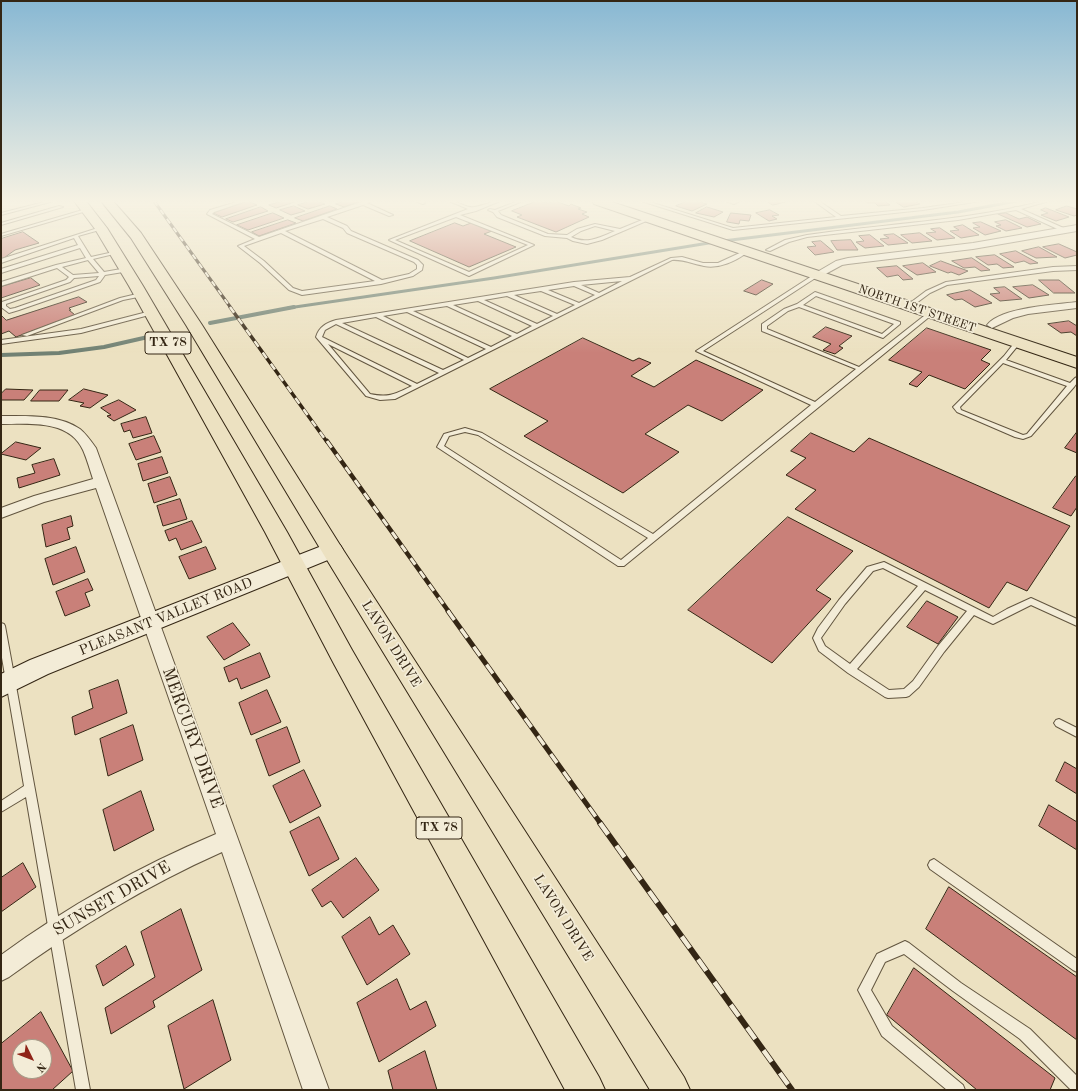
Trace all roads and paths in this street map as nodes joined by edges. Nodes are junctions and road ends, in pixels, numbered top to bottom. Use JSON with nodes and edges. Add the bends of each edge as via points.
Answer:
{"nodes":[{"id":1,"x":30,"y":252,"type":"edge"},
{"id":2,"x":62,"y":252,"type":"edge"},
{"id":3,"x":85,"y":252,"type":"edge"},
{"id":4,"x":116,"y":252,"type":"joint"},
{"id":5,"x":147,"y":252,"type":"edge"},
{"id":6,"x":248,"y":252,"type":"edge"},
{"id":7,"x":322,"y":252,"type":"edge"},
{"id":8,"x":395,"y":252,"type":"edge"},
{"id":9,"x":418,"y":252,"type":"edge"},
{"id":10,"x":515,"y":252,"type":"edge"},
{"id":11,"x":738,"y":252,"type":"edge"},
{"id":12,"x":758,"y":252,"type":"edge"},
{"id":13,"x":773,"y":252,"type":"edge"},
{"id":14,"x":924,"y":252,"type":"edge"},
{"id":15,"x":89,"y":258,"type":"junction"},
{"id":16,"x":1,"y":262,"type":"edge"},
{"id":17,"x":58,"y":266,"type":"junction"},
{"id":18,"x":1077,"y":268,"type":"edge"},
{"id":19,"x":127,"y":270,"type":"junction"},
{"id":20,"x":1,"y":271,"type":"edge"},
{"id":21,"x":822,"y":272,"type":"junction"},
{"id":22,"x":102,"y":274,"type":"junction"},
{"id":23,"x":72,"y":277,"type":"junction"},
{"id":24,"x":630,"y":279,"type":"junction"},
{"id":25,"x":381,"y":282,"type":"junction"},
{"id":26,"x":1,"y":284,"type":"edge"},
{"id":27,"x":574,"y":284,"type":"junction"},
{"id":28,"x":541,"y":289,"type":"junction"},
{"id":29,"x":508,"y":295,"type":"junction"},
{"id":30,"x":600,"y":295,"type":"junction"},
{"id":31,"x":478,"y":299,"type":"junction"},
{"id":32,"x":913,"y":303,"type":"junction"},
{"id":33,"x":146,"y":304,"type":"junction"},
{"id":34,"x":449,"y":304,"type":"junction"},
{"id":35,"x":800,"y":304,"type":"junction"},
{"id":36,"x":579,"y":305,"type":"junction"},
{"id":37,"x":1077,"y":305,"type":"edge"},
{"id":38,"x":407,"y":311,"type":"junction"},
{"id":39,"x":931,"y":313,"type":"junction"},
{"id":40,"x":376,"y":315,"type":"junction"},
{"id":41,"x":558,"y":316,"type":"junction"},
{"id":42,"x":336,"y":322,"type":"junction"},
{"id":43,"x":992,"y":325,"type":"junction"},
{"id":44,"x":537,"y":326,"type":"junction"},
{"id":45,"x":517,"y":336,"type":"junction"},
{"id":46,"x":319,"y":337,"type":"junction"},
{"id":47,"x":10,"y":340,"type":"junction"},
{"id":48,"x":1,"y":342,"type":"edge"},
{"id":49,"x":1017,"y":343,"type":"junction"},
{"id":50,"x":491,"y":349,"type":"junction"},
{"id":51,"x":1072,"y":356,"type":"edge"},
{"id":52,"x":468,"y":360,"type":"junction"},
{"id":53,"x":1002,"y":361,"type":"junction"},
{"id":54,"x":860,"y":369,"type":"junction"},
{"id":55,"x":444,"y":373,"type":"junction"},
{"id":56,"x":1077,"y":379,"type":"edge"},
{"id":57,"x":417,"y":386,"type":"junction"},
{"id":58,"x":1072,"y":386,"type":"junction"},
{"id":59,"x":816,"y":405,"type":"junction"},
{"id":60,"x":1,"y":420,"type":"edge"},
{"id":61,"x":100,"y":482,"type":"junction"},
{"id":62,"x":1,"y":513,"type":"edge"},
{"id":63,"x":653,"y":537,"type":"junction"},
{"id":64,"x":332,"y":550,"type":"junction"},
{"id":65,"x":294,"y":566,"type":"junction"},
{"id":66,"x":924,"y":585,"type":"junction"},
{"id":67,"x":972,"y":610,"type":"junction"},
{"id":68,"x":151,"y":622,"type":"junction"},
{"id":69,"x":1077,"y":623,"type":"edge"},
{"id":70,"x":1,"y":626,"type":"edge"},
{"id":71,"x":851,"y":670,"type":"junction"},
{"id":72,"x":6,"y":684,"type":"edge"},
{"id":73,"x":1059,"y":723,"type":"dead end"},
{"id":74,"x":1077,"y":733,"type":"edge"},
{"id":75,"x":29,"y":789,"type":"junction"},
{"id":76,"x":1,"y":807,"type":"edge"},
{"id":77,"x":228,"y":839,"type":"junction"},
{"id":78,"x":934,"y":865,"type":"dead end"},
{"id":79,"x":55,"y":932,"type":"junction"},
{"id":80,"x":1077,"y":966,"type":"edge"},
{"id":81,"x":1,"y":969,"type":"edge"},
{"id":82,"x":1077,"y":1086,"type":"edge"},
{"id":83,"x":84,"y":1090,"type":"edge"},
{"id":84,"x":316,"y":1090,"type":"edge"},
{"id":85,"x":586,"y":1090,"type":"edge"},
{"id":86,"x":671,"y":1090,"type":"edge"},
{"id":87,"x":958,"y":1090,"type":"edge"}],
"edges":[{"from":1,"to":16,"type":"lane"},
{"from":2,"to":20,"type":"lane"},
{"from":3,"to":15,"type":"lane"},
{"from":4,"to":15,"type":"lane"},
{"from":4,"to":19,"type":"main road","number":"TX 78"},
{"from":5,"to":64,"type":"main road","name":"LAVON DRIVE","number":"TX 78"},
{"from":6,"to":25,"type":"lane","via":[[291,289],[302,293]]},
{"from":7,"to":25,"type":"lane"},
{"from":8,"to":25,"type":"lane","via":[[416,261],[420,265],[418,270],[411,275]]},
{"from":9,"to":10,"type":"lane","via":[[469,274]]},
{"from":11,"to":24,"type":"lane","via":[[716,265],[676,258]]},
{"from":12,"to":21,"type":"main road","name":"NORTH 1ST STREET"},
{"from":13,"to":21,"type":"main road","name":"NORTH 1ST STREET"},
{"from":14,"to":21,"type":"street","via":[[848,261]]},
{"from":15,"to":17,"type":"lane"},
{"from":15,"to":22,"type":"lane"},
{"from":17,"to":23,"type":"lane"},
{"from":17,"to":26,"type":"lane"},
{"from":18,"to":32,"type":"lane","via":[[946,284],[928,292]]},
{"from":19,"to":22,"type":"lane"},
{"from":19,"to":33,"type":"main road","number":"TX 78"},
{"from":21,"to":32,"type":"main road","name":"NORTH 1ST STREET"},
{"from":21,"to":59,"type":"lane","via":[[699,351]]},
{"from":22,"to":23,"type":"lane"},
{"from":22,"to":23,"type":"lane","via":[[98,281],[17,309],[9,311],[3,306],[4,303],[68,281]]},
{"from":24,"to":27,"type":"lane"},
{"from":24,"to":30,"type":"lane"},
{"from":27,"to":28,"type":"lane"},
{"from":27,"to":30,"type":"lane"},
{"from":28,"to":29,"type":"lane"},
{"from":28,"to":36,"type":"lane"},
{"from":29,"to":31,"type":"lane"},
{"from":29,"to":41,"type":"lane"},
{"from":30,"to":36,"type":"lane"},
{"from":31,"to":34,"type":"lane"},
{"from":31,"to":44,"type":"lane"},
{"from":32,"to":39,"type":"main road","name":"NORTH 1ST STREET"},
{"from":32,"to":43,"type":"main road","name":"NORTH 1ST STREET"},
{"from":33,"to":47,"type":"lane","via":[[81,331]]},
{"from":33,"to":47,"type":"lane","via":[[122,299]]},
{"from":33,"to":65,"type":"main road","number":"TX 78"},
{"from":34,"to":38,"type":"lane"},
{"from":34,"to":45,"type":"lane"},
{"from":35,"to":35,"type":"lane","via":[[883,336],[898,323],[815,294]]},
{"from":35,"to":54,"type":"lane","via":[[764,325],[764,330]]},
{"from":36,"to":41,"type":"lane"},
{"from":37,"to":43,"type":"street","via":[[1027,311],[1009,316]]},
{"from":38,"to":40,"type":"lane"},
{"from":38,"to":50,"type":"lane"},
{"from":39,"to":49,"type":"main road","name":"NORTH 1ST STREET"},
{"from":39,"to":54,"type":"lane"},
{"from":40,"to":42,"type":"lane"},
{"from":40,"to":52,"type":"lane"},
{"from":41,"to":44,"type":"lane"},
{"from":42,"to":46,"type":"lane","via":[[325,326]]},
{"from":42,"to":55,"type":"lane"},
{"from":43,"to":51,"type":"main road","name":"NORTH 1ST STREET"},
{"from":44,"to":45,"type":"lane"},
{"from":45,"to":50,"type":"lane"},
{"from":46,"to":57,"type":"lane"},
{"from":46,"to":57,"type":"lane","via":[[368,395],[395,398]]},
{"from":47,"to":48,"type":"lane"},
{"from":49,"to":51,"type":"main road","name":"NORTH 1ST STREET"},
{"from":49,"to":53,"type":"lane"},
{"from":50,"to":52,"type":"lane"},
{"from":52,"to":55,"type":"lane"},
{"from":53,"to":58,"type":"lane"},
{"from":53,"to":58,"type":"lane","via":[[956,407],[958,411],[1023,437],[1029,435]]},
{"from":54,"to":59,"type":"lane"},
{"from":55,"to":57,"type":"lane"},
{"from":56,"to":58,"type":"lane"},
{"from":59,"to":63,"type":"lane"},
{"from":60,"to":61,"type":"street","name":"MERCURY DRIVE","via":[[33,420],[63,426],[76,432],[89,448]]},
{"from":61,"to":62,"type":"street","via":[[39,499]]},
{"from":61,"to":68,"type":"street","name":"MERCURY DRIVE"},
{"from":63,"to":63,"type":"lane","via":[[621,564],[440,447],[446,435],[465,430],[480,434]]},
{"from":64,"to":65,"type":"street","name":"PLEASANT VALLEY ROAD"},
{"from":64,"to":86,"type":"main road","name":"LAVON DRIVE","number":"TX 78"},
{"from":65,"to":68,"type":"street","name":"PLEASANT VALLEY ROAD"},
{"from":65,"to":85,"type":"main road","number":"TX 78"},
{"from":66,"to":67,"type":"lane"},
{"from":66,"to":71,"type":"lane"},
{"from":66,"to":71,"type":"lane","via":[[884,565],[870,569],[842,602],[817,638],[822,648]]},
{"from":67,"to":69,"type":"lane","via":[[993,621],[1031,601]]},
{"from":67,"to":71,"type":"lane","via":[[916,684],[906,693],[888,694]]},
{"from":68,"to":72,"type":"street","name":"PLEASANT VALLEY ROAD","via":[[39,667]]},
{"from":68,"to":77,"type":"street","name":"MERCURY DRIVE"},
{"from":70,"to":72,"type":"lane"},
{"from":72,"to":75,"type":"lane"},
{"from":73,"to":74,"type":"lane"},
{"from":75,"to":76,"type":"lane"},
{"from":75,"to":79,"type":"lane"},
{"from":77,"to":79,"type":"street","name":"SUNSET DRIVE","via":[[159,871],[95,906]]},
{"from":77,"to":84,"type":"street","name":"MERCURY DRIVE"},
{"from":78,"to":80,"type":"lane"},
{"from":79,"to":81,"type":"street","name":"SUNSET DRIVE"},
{"from":79,"to":83,"type":"lane"},
{"from":82,"to":87,"type":"lane","via":[[1025,1034],[905,947],[881,958],[864,990],[887,1031]]}]}
